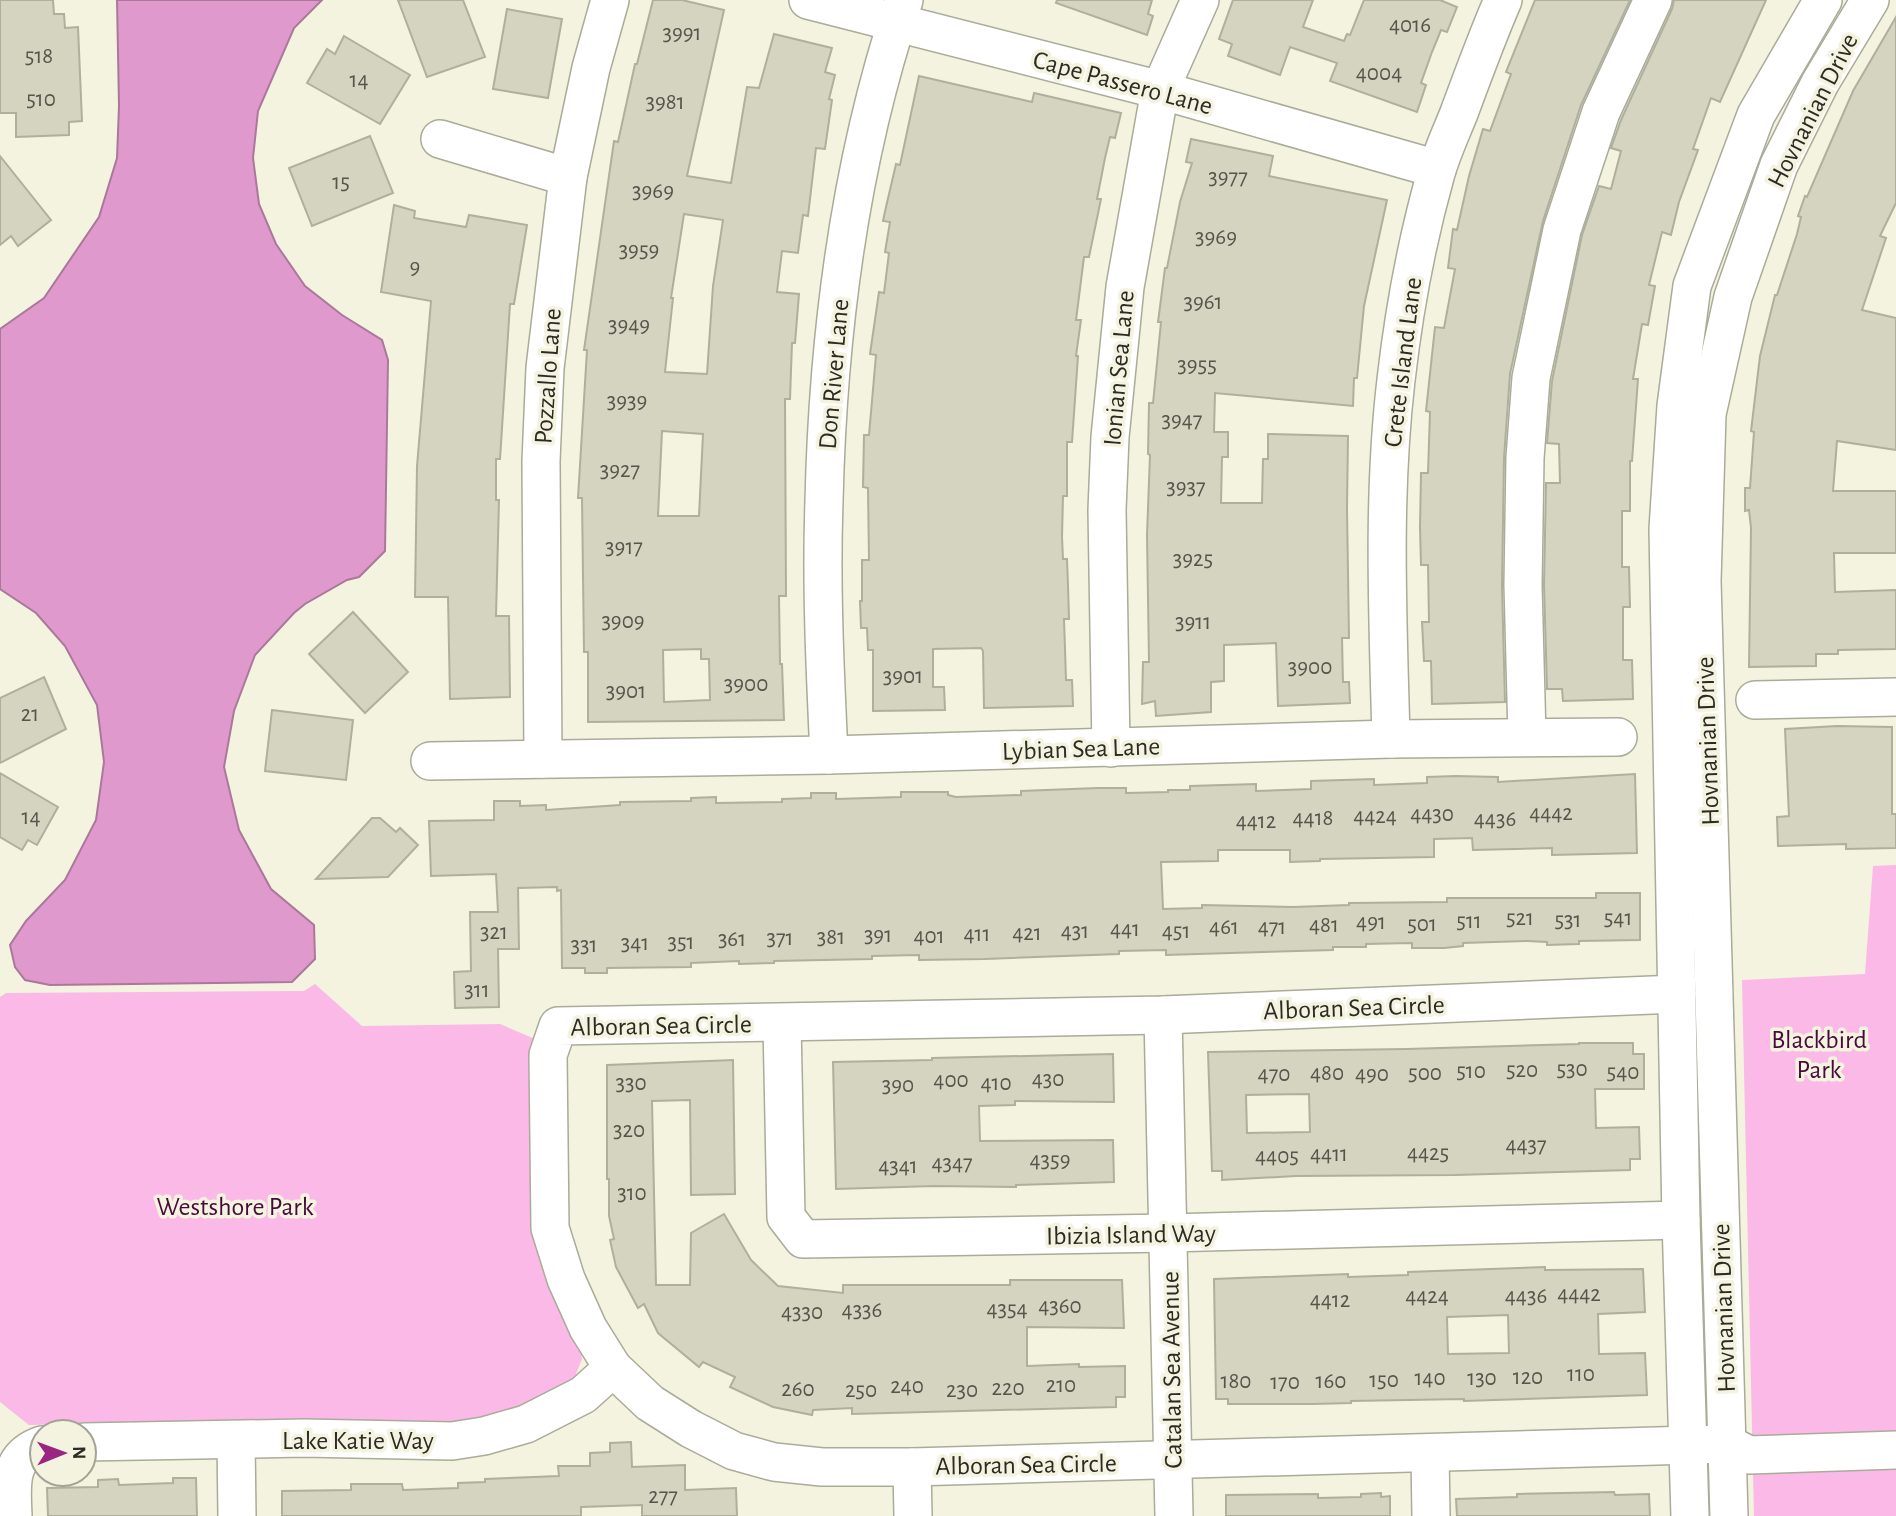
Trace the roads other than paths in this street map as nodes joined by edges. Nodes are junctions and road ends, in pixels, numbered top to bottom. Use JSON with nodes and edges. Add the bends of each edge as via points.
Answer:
{"nodes":[{"id":1,"x":610,"y":0,"type":"edge"},
{"id":2,"x":808,"y":0,"type":"edge"},
{"id":3,"x":1200,"y":0,"type":"edge"},
{"id":4,"x":1503,"y":0,"type":"edge"},
{"id":5,"x":1653,"y":0,"type":"edge"},
{"id":6,"x":1823,"y":0,"type":"edge"},
{"id":7,"x":1870,"y":0,"type":"edge"},
{"id":8,"x":900,"y":12,"type":"edge"},
{"id":9,"x":1160,"y":90,"type":"junction"},
{"id":10,"x":440,"y":139,"type":"dead end"},
{"id":11,"x":1437,"y":169,"type":"junction"},
{"id":12,"x":568,"y":177,"type":"junction"},
{"id":13,"x":1896,"y":697,"type":"edge"},
{"id":14,"x":1755,"y":700,"type":"dead end"},
{"id":15,"x":1527,"y":737,"type":"junction"},
{"id":16,"x":1618,"y":737,"type":"dead end"},
{"id":17,"x":1391,"y":739,"type":"junction"},
{"id":18,"x":1111,"y":748,"type":"junction"},
{"id":19,"x":829,"y":755,"type":"junction"},
{"id":20,"x":543,"y":759,"type":"junction"},
{"id":21,"x":430,"y":761,"type":"dead end"},
{"id":22,"x":1677,"y":993,"type":"junction"},
{"id":23,"x":1163,"y":1015,"type":"junction"},
{"id":24,"x":782,"y":1023,"type":"junction"},
{"id":25,"x":1681,"y":1220,"type":"junction"},
{"id":26,"x":1168,"y":1233,"type":"junction"},
{"id":27,"x":613,"y":1368,"type":"junction"},
{"id":28,"x":236,"y":1441,"type":"junction"},
{"id":29,"x":98,"y":1443,"type":"edge"},
{"id":30,"x":1727,"y":1444,"type":"junction"},
{"id":31,"x":1688,"y":1446,"type":"junction"},
{"id":32,"x":28,"y":1450,"type":"edge"},
{"id":33,"x":1896,"y":1450,"type":"edge"},
{"id":34,"x":1430,"y":1453,"type":"junction"},
{"id":35,"x":1173,"y":1460,"type":"junction"},
{"id":36,"x":912,"y":1467,"type":"junction"},
{"id":37,"x":13,"y":1516,"type":"edge"},
{"id":38,"x":237,"y":1516,"type":"edge"},
{"id":39,"x":913,"y":1516,"type":"edge"},
{"id":40,"x":1174,"y":1516,"type":"edge"},
{"id":41,"x":1431,"y":1516,"type":"edge"},
{"id":42,"x":1690,"y":1516,"type":"edge"},
{"id":43,"x":1729,"y":1516,"type":"edge"}],
"edges":[{"from":1,"to":12,"type":"street","name":"Pozzallo Lane"},
{"from":2,"to":8,"type":"street","name":"Cape Passero Lane"},
{"from":3,"to":9,"type":"street","name":"Ionian Sea Lane"},
{"from":4,"to":11,"type":"street","name":"Crete Island Lane"},
{"from":5,"to":15,"type":"street","via":[[1601,112],[1562,230],[1531,378],[1523,585]]},
{"from":6,"to":22,"type":"street","name":"Hovnanian Drive","via":[[1756,115],[1692,286],[1676,406],[1668,529]]},
{"from":7,"to":30,"type":"street","name":"Hovnanian Drive","via":[[1779,165],[1733,297],[1707,414],[1702,581]]},
{"from":8,"to":9,"type":"street","name":"Cape Passero Lane"},
{"from":8,"to":19,"type":"street","name":"Don River Lane","via":[[853,206],[831,368],[824,501]]},
{"from":9,"to":11,"type":"street","name":"Cape Passero Lane"},
{"from":9,"to":18,"type":"street","name":"Ionian Sea Lane","via":[[1125,288],[1110,437]]},
{"from":10,"to":12,"type":"street"},
{"from":11,"to":17,"type":"street","name":"Crete Island Lane","via":[[1417,248],[1391,438]]},
{"from":12,"to":20,"type":"street","name":"Pozzallo Lane","via":[[545,368],[541,448]]},
{"from":13,"to":14,"type":"street"},
{"from":15,"to":16,"type":"street","name":"Lybian Sea Lane"},
{"from":15,"to":17,"type":"street","name":"Lybian Sea Lane"},
{"from":17,"to":18,"type":"street","name":"Lybian Sea Lane"},
{"from":18,"to":19,"type":"street","name":"Lybian Sea Lane"},
{"from":19,"to":20,"type":"street","name":"Lybian Sea Lane"},
{"from":20,"to":21,"type":"street","name":"Lybian Sea Lane"},
{"from":22,"to":23,"type":"street","name":"Alboran Sea Circle"},
{"from":22,"to":25,"type":"street","name":"Hovnanian Drive"},
{"from":23,"to":24,"type":"street","name":"Alboran Sea Circle"},
{"from":23,"to":26,"type":"street","name":"Catalan Sea Avenue"},
{"from":24,"to":26,"type":"street","name":"Ibizia Island Way","via":[[786,1217],[803,1239]]},
{"from":24,"to":27,"type":"street","name":"Alboran Sea Circle","via":[[558,1026],[548,1055],[550,1228],[588,1328]]},
{"from":25,"to":26,"type":"street","name":"Ibizia Island Way"},
{"from":25,"to":31,"type":"street","name":"Hovnanian Drive"},
{"from":26,"to":35,"type":"street","name":"Catalan Sea Avenue"},
{"from":27,"to":28,"type":"street","name":"Lake Katie Way","via":[[559,1409],[484,1436],[452,1441]]},
{"from":27,"to":36,"type":"street","name":"Alboran Sea Circle","via":[[650,1403],[734,1451],[774,1462],[822,1467]]},
{"from":28,"to":29,"type":"street","name":"Lake Katie Way"},
{"from":28,"to":38,"type":"street"},
{"from":30,"to":31,"type":"street","name":"Alboran Sea Circle"},
{"from":30,"to":33,"type":"street","via":[[1749,1455]]},
{"from":30,"to":43,"type":"street","name":"Hovnanian Drive"},
{"from":31,"to":34,"type":"street","name":"Alboran Sea Circle"},
{"from":31,"to":42,"type":"street","name":"Hovnanian Drive"},
{"from":32,"to":37,"type":"street","via":[[12,1475]]},
{"from":34,"to":35,"type":"street","name":"Alboran Sea Circle"},
{"from":34,"to":41,"type":"street"},
{"from":35,"to":36,"type":"street","name":"Alboran Sea Circle"},
{"from":35,"to":40,"type":"street","name":"Catalan Sea Avenue"},
{"from":36,"to":39,"type":"street"}]}
